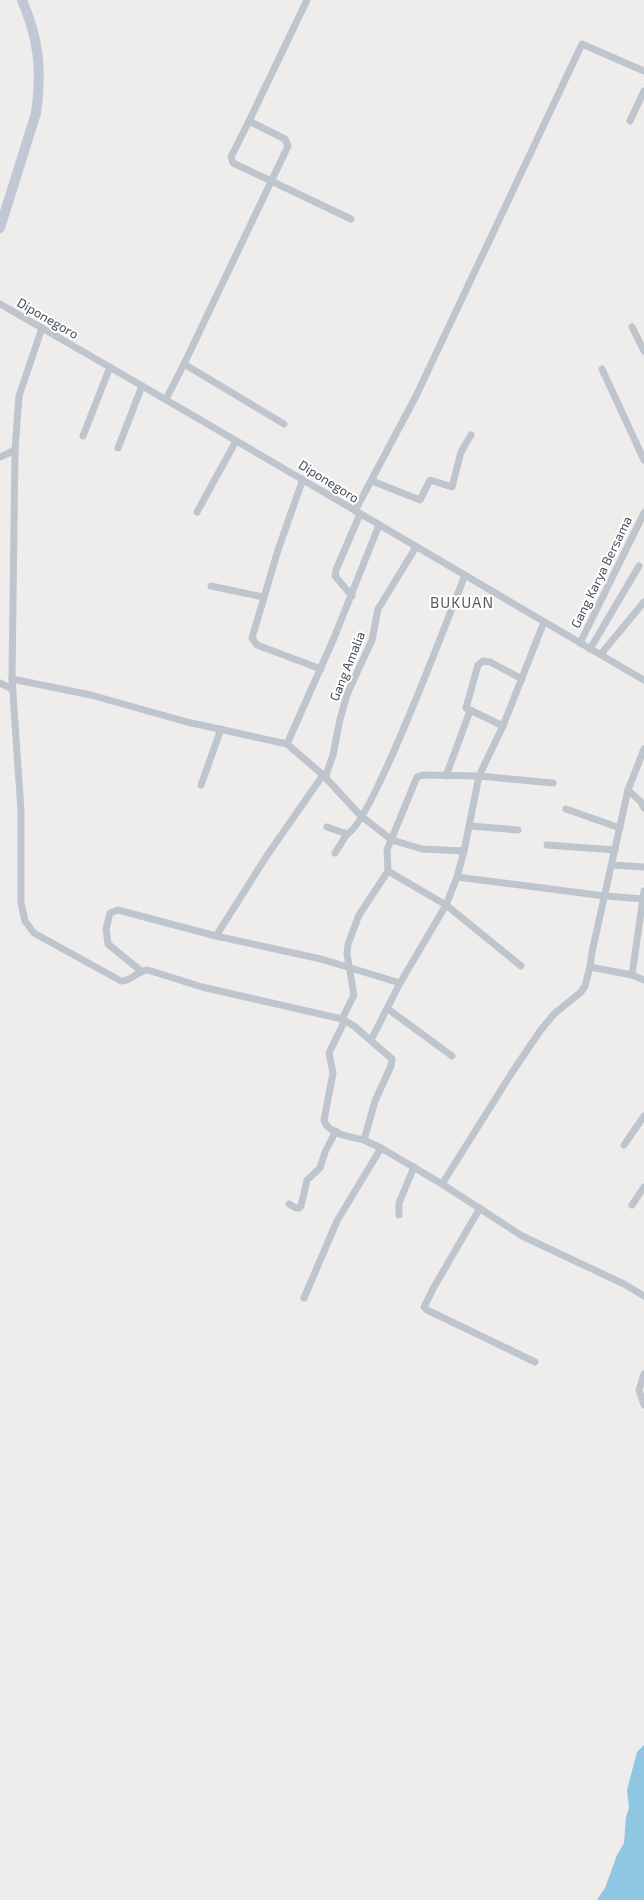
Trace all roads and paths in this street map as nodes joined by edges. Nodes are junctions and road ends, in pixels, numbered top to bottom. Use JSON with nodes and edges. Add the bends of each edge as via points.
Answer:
{"nodes":[{"id":1,"x":22,"y":0,"type":"edge"},
{"id":2,"x":307,"y":0,"type":"edge"},
{"id":3,"x":644,"y":72,"type":"edge"},
{"id":4,"x":644,"y":91,"type":"edge"},
{"id":5,"x":249,"y":121,"type":"junction"},
{"id":6,"x":630,"y":121,"type":"dead end"},
{"id":7,"x":271,"y":182,"type":"junction"},
{"id":8,"x":351,"y":219,"type":"dead end"},
{"id":9,"x":0,"y":228,"type":"edge"},
{"id":10,"x":0,"y":304,"type":"edge"},
{"id":11,"x":632,"y":327,"type":"dead end"},
{"id":12,"x":42,"y":328,"type":"junction"},
{"id":13,"x":644,"y":351,"type":"edge"},
{"id":14,"x":184,"y":364,"type":"junction"},
{"id":15,"x":110,"y":367,"type":"junction"},
{"id":16,"x":602,"y":369,"type":"dead end"},
{"id":17,"x":142,"y":386,"type":"junction"},
{"id":18,"x":166,"y":398,"type":"junction"},
{"id":19,"x":284,"y":424,"type":"dead end"},
{"id":20,"x":471,"y":434,"type":"dead end"},
{"id":21,"x":83,"y":436,"type":"dead end"},
{"id":22,"x":236,"y":441,"type":"junction"},
{"id":23,"x":118,"y":448,"type":"dead end"},
{"id":24,"x":15,"y":450,"type":"junction"},
{"id":25,"x":0,"y":457,"type":"edge"},
{"id":26,"x":644,"y":460,"type":"edge"},
{"id":27,"x":303,"y":479,"type":"junction"},
{"id":28,"x":372,"y":481,"type":"junction"},
{"id":29,"x":197,"y":512,"type":"dead end"},
{"id":30,"x":357,"y":513,"type":"junction"},
{"id":31,"x":644,"y":513,"type":"edge"},
{"id":32,"x":379,"y":525,"type":"junction"},
{"id":33,"x":416,"y":547,"type":"junction"},
{"id":34,"x":639,"y":566,"type":"dead end"},
{"id":35,"x":465,"y":575,"type":"junction"},
{"id":36,"x":211,"y":586,"type":"dead end"},
{"id":37,"x":263,"y":596,"type":"junction"},
{"id":38,"x":352,"y":596,"type":"junction"},
{"id":39,"x":644,"y":602,"type":"edge"},
{"id":40,"x":544,"y":622,"type":"junction"},
{"id":41,"x":580,"y":643,"type":"junction"},
{"id":42,"x":590,"y":648,"type":"junction"},
{"id":43,"x":601,"y":654,"type":"junction"},
{"id":44,"x":321,"y":669,"type":"junction"},
{"id":45,"x":12,"y":679,"type":"junction"},
{"id":46,"x":522,"y":679,"type":"junction"},
{"id":47,"x":644,"y":680,"type":"edge"},
{"id":48,"x":0,"y":683,"type":"edge"},
{"id":49,"x":12,"y":689,"type":"junction"},
{"id":50,"x":470,"y":711,"type":"junction"},
{"id":51,"x":503,"y":726,"type":"junction"},
{"id":52,"x":221,"y":729,"type":"junction"},
{"id":53,"x":287,"y":744,"type":"junction"},
{"id":54,"x":644,"y":749,"type":"edge"},
{"id":55,"x":324,"y":776,"type":"junction"},
{"id":56,"x":446,"y":776,"type":"junction"},
{"id":57,"x":478,"y":776,"type":"junction"},
{"id":58,"x":553,"y":783,"type":"dead end"},
{"id":59,"x":200,"y":785,"type":"dead end"},
{"id":60,"x":628,"y":790,"type":"junction"},
{"id":61,"x":644,"y":808,"type":"edge"},
{"id":62,"x":566,"y":809,"type":"dead end"},
{"id":63,"x":361,"y":816,"type":"junction"},
{"id":64,"x":470,"y":826,"type":"junction"},
{"id":65,"x":327,"y":827,"type":"dead end"},
{"id":66,"x":620,"y":828,"type":"junction"},
{"id":67,"x":518,"y":830,"type":"dead end"},
{"id":68,"x":347,"y":834,"type":"junction"},
{"id":69,"x":392,"y":840,"type":"junction"},
{"id":70,"x":547,"y":845,"type":"dead end"},
{"id":71,"x":615,"y":850,"type":"junction"},
{"id":72,"x":464,"y":851,"type":"junction"},
{"id":73,"x":335,"y":853,"type":"dead end"},
{"id":74,"x":612,"y":865,"type":"junction"},
{"id":75,"x":644,"y":867,"type":"edge"},
{"id":76,"x":388,"y":871,"type":"junction"},
{"id":77,"x":457,"y":877,"type":"junction"},
{"id":78,"x":605,"y":896,"type":"junction"},
{"id":79,"x":644,"y":896,"type":"edge"},
{"id":80,"x":446,"y":905,"type":"junction"},
{"id":81,"x":216,"y":936,"type":"junction"},
{"id":82,"x":521,"y":966,"type":"dead end"},
{"id":83,"x":349,"y":967,"type":"junction"},
{"id":84,"x":590,"y":967,"type":"junction"},
{"id":85,"x":141,"y":971,"type":"junction"},
{"id":86,"x":632,"y":975,"type":"junction"},
{"id":87,"x":644,"y":980,"type":"edge"},
{"id":88,"x":400,"y":983,"type":"junction"},
{"id":89,"x":388,"y":1009,"type":"junction"},
{"id":90,"x":344,"y":1020,"type":"junction"},
{"id":91,"x":371,"y":1040,"type":"junction"},
{"id":92,"x":452,"y":1056,"type":"dead end"},
{"id":93,"x":644,"y":1116,"type":"edge"},
{"id":94,"x":336,"y":1131,"type":"junction"},
{"id":95,"x":364,"y":1140,"type":"junction"},
{"id":96,"x":624,"y":1145,"type":"dead end"},
{"id":97,"x":381,"y":1148,"type":"junction"},
{"id":98,"x":414,"y":1167,"type":"junction"},
{"id":99,"x":442,"y":1184,"type":"junction"},
{"id":100,"x":644,"y":1187,"type":"edge"},
{"id":101,"x":289,"y":1204,"type":"dead end"},
{"id":102,"x":632,"y":1205,"type":"dead end"},
{"id":103,"x":480,"y":1208,"type":"junction"},
{"id":104,"x":399,"y":1215,"type":"dead end"},
{"id":105,"x":644,"y":1296,"type":"edge"},
{"id":106,"x":304,"y":1298,"type":"dead end"},
{"id":107,"x":536,"y":1362,"type":"dead end"},
{"id":108,"x":644,"y":1374,"type":"edge"},
{"id":109,"x":644,"y":1405,"type":"edge"}],
"edges":[{"from":1,"to":9,"type":"street","via":[[36,37],[39,95],[36,113]]},
{"from":2,"to":5,"type":"street"},
{"from":3,"to":28,"type":"street","via":[[582,44],[416,396]]},
{"from":4,"to":6,"type":"street"},
{"from":5,"to":7,"type":"street","via":[[288,142]]},
{"from":5,"to":7,"type":"street","via":[[231,157],[232,161]]},
{"from":7,"to":8,"type":"street"},
{"from":7,"to":14,"type":"street"},
{"from":10,"to":12,"type":"street","name":"Diponegoro"},
{"from":11,"to":13,"type":"street"},
{"from":12,"to":15,"type":"street","name":"Diponegoro"},
{"from":12,"to":24,"type":"street","via":[[19,396]]},
{"from":14,"to":18,"type":"street"},
{"from":14,"to":19,"type":"street"},
{"from":15,"to":17,"type":"street","name":"Diponegoro"},
{"from":15,"to":21,"type":"street"},
{"from":16,"to":26,"type":"street"},
{"from":17,"to":18,"type":"street","name":"Diponegoro"},
{"from":17,"to":23,"type":"street"},
{"from":18,"to":22,"type":"street","name":"Diponegoro"},
{"from":20,"to":28,"type":"street","via":[[461,452],[452,487],[430,480],[420,500]]},
{"from":22,"to":27,"type":"street","name":"Diponegoro"},
{"from":22,"to":29,"type":"street"},
{"from":24,"to":25,"type":"street"},
{"from":24,"to":45,"type":"street"},
{"from":27,"to":30,"type":"street","name":"Diponegoro"},
{"from":27,"to":37,"type":"street"},
{"from":28,"to":30,"type":"street"},
{"from":30,"to":32,"type":"street","name":"Diponegoro"},
{"from":30,"to":38,"type":"street","via":[[335,576]]},
{"from":31,"to":41,"type":"street","name":"Gang Karya Bersama"},
{"from":32,"to":33,"type":"street","name":"Diponegoro"},
{"from":32,"to":38,"type":"street"},
{"from":33,"to":35,"type":"street","name":"Diponegoro"},
{"from":33,"to":55,"type":"street","name":"Gang Amalia","via":[[378,609],[372,640],[348,692],[333,756]]},
{"from":34,"to":42,"type":"street"},
{"from":35,"to":40,"type":"street","name":"Diponegoro"},
{"from":35,"to":63,"type":"street","via":[[407,721]]},
{"from":36,"to":37,"type":"street"},
{"from":37,"to":44,"type":"street","via":[[252,634],[255,644]]},
{"from":38,"to":44,"type":"street"},
{"from":39,"to":43,"type":"street"},
{"from":40,"to":41,"type":"street","name":"Diponegoro"},
{"from":40,"to":46,"type":"street"},
{"from":41,"to":42,"type":"street","name":"Diponegoro"},
{"from":42,"to":43,"type":"street","name":"Diponegoro"},
{"from":43,"to":47,"type":"street","name":"Diponegoro"},
{"from":44,"to":53,"type":"street"},
{"from":45,"to":49,"type":"street"},
{"from":45,"to":52,"type":"street","via":[[91,695]]},
{"from":46,"to":50,"type":"street","via":[[490,662],[483,661],[480,663],[465,705]]},
{"from":46,"to":51,"type":"street"},
{"from":48,"to":49,"type":"street"},
{"from":49,"to":85,"type":"street","via":[[21,818],[21,903],[25,921],[40,936],[117,980],[129,980]]},
{"from":50,"to":51,"type":"street"},
{"from":50,"to":56,"type":"street"},
{"from":51,"to":57,"type":"street"},
{"from":52,"to":53,"type":"street"},
{"from":52,"to":59,"type":"street"},
{"from":53,"to":55,"type":"street"},
{"from":54,"to":60,"type":"street"},
{"from":55,"to":63,"type":"street"},
{"from":55,"to":81,"type":"street","name":"Gang Amalia","via":[[268,854]]},
{"from":56,"to":57,"type":"street"},
{"from":56,"to":69,"type":"street","via":[[417,777]]},
{"from":57,"to":58,"type":"street"},
{"from":57,"to":64,"type":"street"},
{"from":60,"to":61,"type":"street"},
{"from":60,"to":66,"type":"street"},
{"from":62,"to":66,"type":"street"},
{"from":63,"to":68,"type":"street"},
{"from":63,"to":69,"type":"street"},
{"from":64,"to":67,"type":"street"},
{"from":64,"to":72,"type":"street"},
{"from":65,"to":68,"type":"street"},
{"from":66,"to":71,"type":"street"},
{"from":68,"to":73,"type":"street"},
{"from":69,"to":72,"type":"street","via":[[422,849]]},
{"from":69,"to":76,"type":"street","via":[[387,852]]},
{"from":70,"to":71,"type":"street"},
{"from":71,"to":74,"type":"street"},
{"from":72,"to":77,"type":"street"},
{"from":74,"to":75,"type":"street"},
{"from":74,"to":78,"type":"street"},
{"from":76,"to":80,"type":"street"},
{"from":76,"to":83,"type":"street","via":[[354,927],[348,949]]},
{"from":77,"to":78,"type":"street"},
{"from":77,"to":80,"type":"street"},
{"from":78,"to":79,"type":"street"},
{"from":78,"to":84,"type":"street"},
{"from":79,"to":86,"type":"street"},
{"from":80,"to":82,"type":"street"},
{"from":80,"to":88,"type":"street"},
{"from":81,"to":83,"type":"street"},
{"from":81,"to":85,"type":"street","via":[[118,910],[112,911],[107,919],[108,944]]},
{"from":83,"to":88,"type":"street"},
{"from":83,"to":90,"type":"street","via":[[354,995]]},
{"from":84,"to":86,"type":"street"},
{"from":84,"to":99,"type":"street","via":[[581,992],[554,1014],[540,1031]]},
{"from":85,"to":90,"type":"street","via":[[148,970],[202,987]]},
{"from":86,"to":87,"type":"street"},
{"from":88,"to":89,"type":"street"},
{"from":89,"to":91,"type":"street"},
{"from":89,"to":92,"type":"street"},
{"from":90,"to":91,"type":"street"},
{"from":90,"to":94,"type":"street","via":[[329,1053],[333,1076],[324,1120],[327,1127]]},
{"from":91,"to":95,"type":"street","via":[[391,1057],[392,1061],[375,1101]]},
{"from":93,"to":96,"type":"street"},
{"from":94,"to":95,"type":"street"},
{"from":94,"to":101,"type":"street","via":[[320,1168],[307,1180],[301,1206],[296,1208]]},
{"from":95,"to":97,"type":"street"},
{"from":97,"to":98,"type":"street"},
{"from":97,"to":106,"type":"street","via":[[337,1221]]},
{"from":98,"to":99,"type":"street"},
{"from":98,"to":104,"type":"street","via":[[398,1203]]},
{"from":99,"to":103,"type":"street"},
{"from":100,"to":102,"type":"street"},
{"from":103,"to":105,"type":"street","via":[[522,1236]]},
{"from":103,"to":107,"type":"street","via":[[424,1308]]},
{"from":108,"to":109,"type":"street","via":[[639,1390]]}]}
